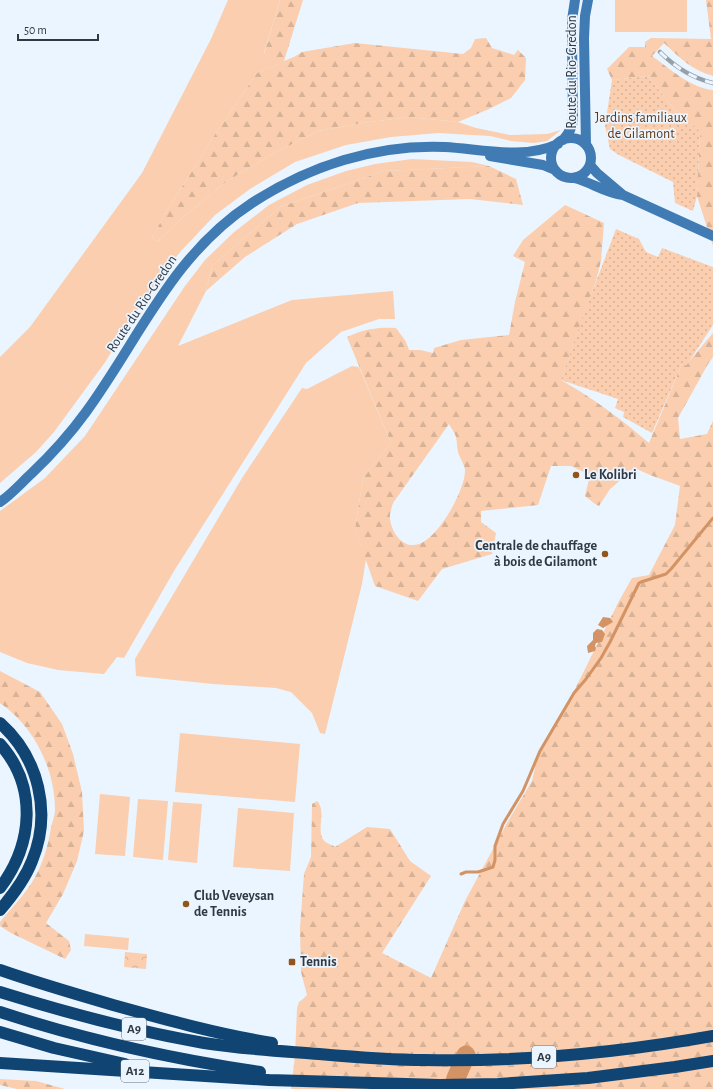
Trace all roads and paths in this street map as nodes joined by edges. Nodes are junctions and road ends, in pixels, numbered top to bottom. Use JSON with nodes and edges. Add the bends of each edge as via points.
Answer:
{"nodes":[{"id":1,"x":575,"y":0,"type":"edge"},
{"id":2,"x":588,"y":0,"type":"edge"},
{"id":3,"x":560,"y":142,"type":"junction"},
{"id":4,"x":586,"y":145,"type":"junction"},
{"id":5,"x":465,"y":149,"type":"junction"},
{"id":6,"x":590,"y":165,"type":"junction"},
{"id":7,"x":555,"y":170,"type":"junction"},
{"id":8,"x":574,"y":178,"type":"junction"},
{"id":9,"x":623,"y":195,"type":"junction"},
{"id":10,"x":713,"y":236,"type":"edge"},
{"id":11,"x":31,"y":474,"type":"junction"},
{"id":12,"x":0,"y":494,"type":"edge"},
{"id":13,"x":0,"y":502,"type":"edge"},
{"id":14,"x":0,"y":724,"type":"edge"},
{"id":15,"x":0,"y":744,"type":"edge"},
{"id":16,"x":0,"y":888,"type":"edge"},
{"id":17,"x":0,"y":910,"type":"edge"},
{"id":18,"x":0,"y":970,"type":"edge"},
{"id":19,"x":0,"y":992,"type":"edge"},
{"id":20,"x":0,"y":1012,"type":"edge"},
{"id":21,"x":0,"y":1032,"type":"edge"},
{"id":22,"x":713,"y":1036,"type":"edge"},
{"id":23,"x":272,"y":1047,"type":"junction"},
{"id":24,"x":713,"y":1061,"type":"edge"},
{"id":25,"x":0,"y":1063,"type":"edge"},
{"id":26,"x":269,"y":1077,"type":"junction"}],
"edges":[{"from":1,"to":3,"type":"main road","name":"Route du Rio-Gredon","via":[[572,20],[573,118],[572,127]]},
{"from":2,"to":4,"type":"main road","name":"Route du Rio-Gredon","via":[[584,38]]},
{"from":3,"to":4,"type":"main road","via":[[569,138]]},
{"from":3,"to":5,"type":"main road","name":"Route du Rio-Gredon","via":[[536,152]]},
{"from":3,"to":7,"type":"main road","via":[[553,150],[552,164]]},
{"from":4,"to":6,"type":"main road","via":[[591,154]]},
{"from":5,"to":7,"type":"main road","name":"Route du Rio-Gredon","via":[[499,158],[544,165]]},
{"from":5,"to":11,"type":"main road","name":"Route du Rio-Gredon","via":[[402,148],[336,162],[282,185],[234,216],[205,242],[177,274],[87,411],[68,436]]},
{"from":6,"to":8,"type":"main road","via":[[583,175]]},
{"from":6,"to":9,"type":"main road"},
{"from":7,"to":8,"type":"main road","via":[[562,176]]},
{"from":8,"to":9,"type":"main road","via":[[613,194]]},
{"from":9,"to":10,"type":"main road"},
{"from":11,"to":12,"type":"main road","name":"Route du Rio-Gredon"},
{"from":11,"to":13,"type":"main road","name":"Route du Rio-Gredon"},
{"from":14,"to":17,"type":"highway","via":[[17,742],[32,768],[40,798],[42,820],[32,863],[21,883]]},
{"from":15,"to":16,"type":"highway","via":[[22,780],[27,820],[19,855]]},
{"from":18,"to":23,"type":"highway","via":[[189,1026]]},
{"from":19,"to":23,"type":"highway","number":"A9","via":[[156,1034],[205,1043]]},
{"from":20,"to":26,"type":"highway","number":"A9","via":[[64,1032]]},
{"from":21,"to":26,"type":"highway","via":[[121,1064]]},
{"from":22,"to":23,"type":"highway","number":"A9","via":[[627,1049],[540,1057],[461,1060],[374,1058]]},
{"from":24,"to":26,"type":"highway","number":"A9","via":[[631,1073],[529,1082],[440,1085]]},
{"from":25,"to":26,"type":"highway","number":"A12"}]}
